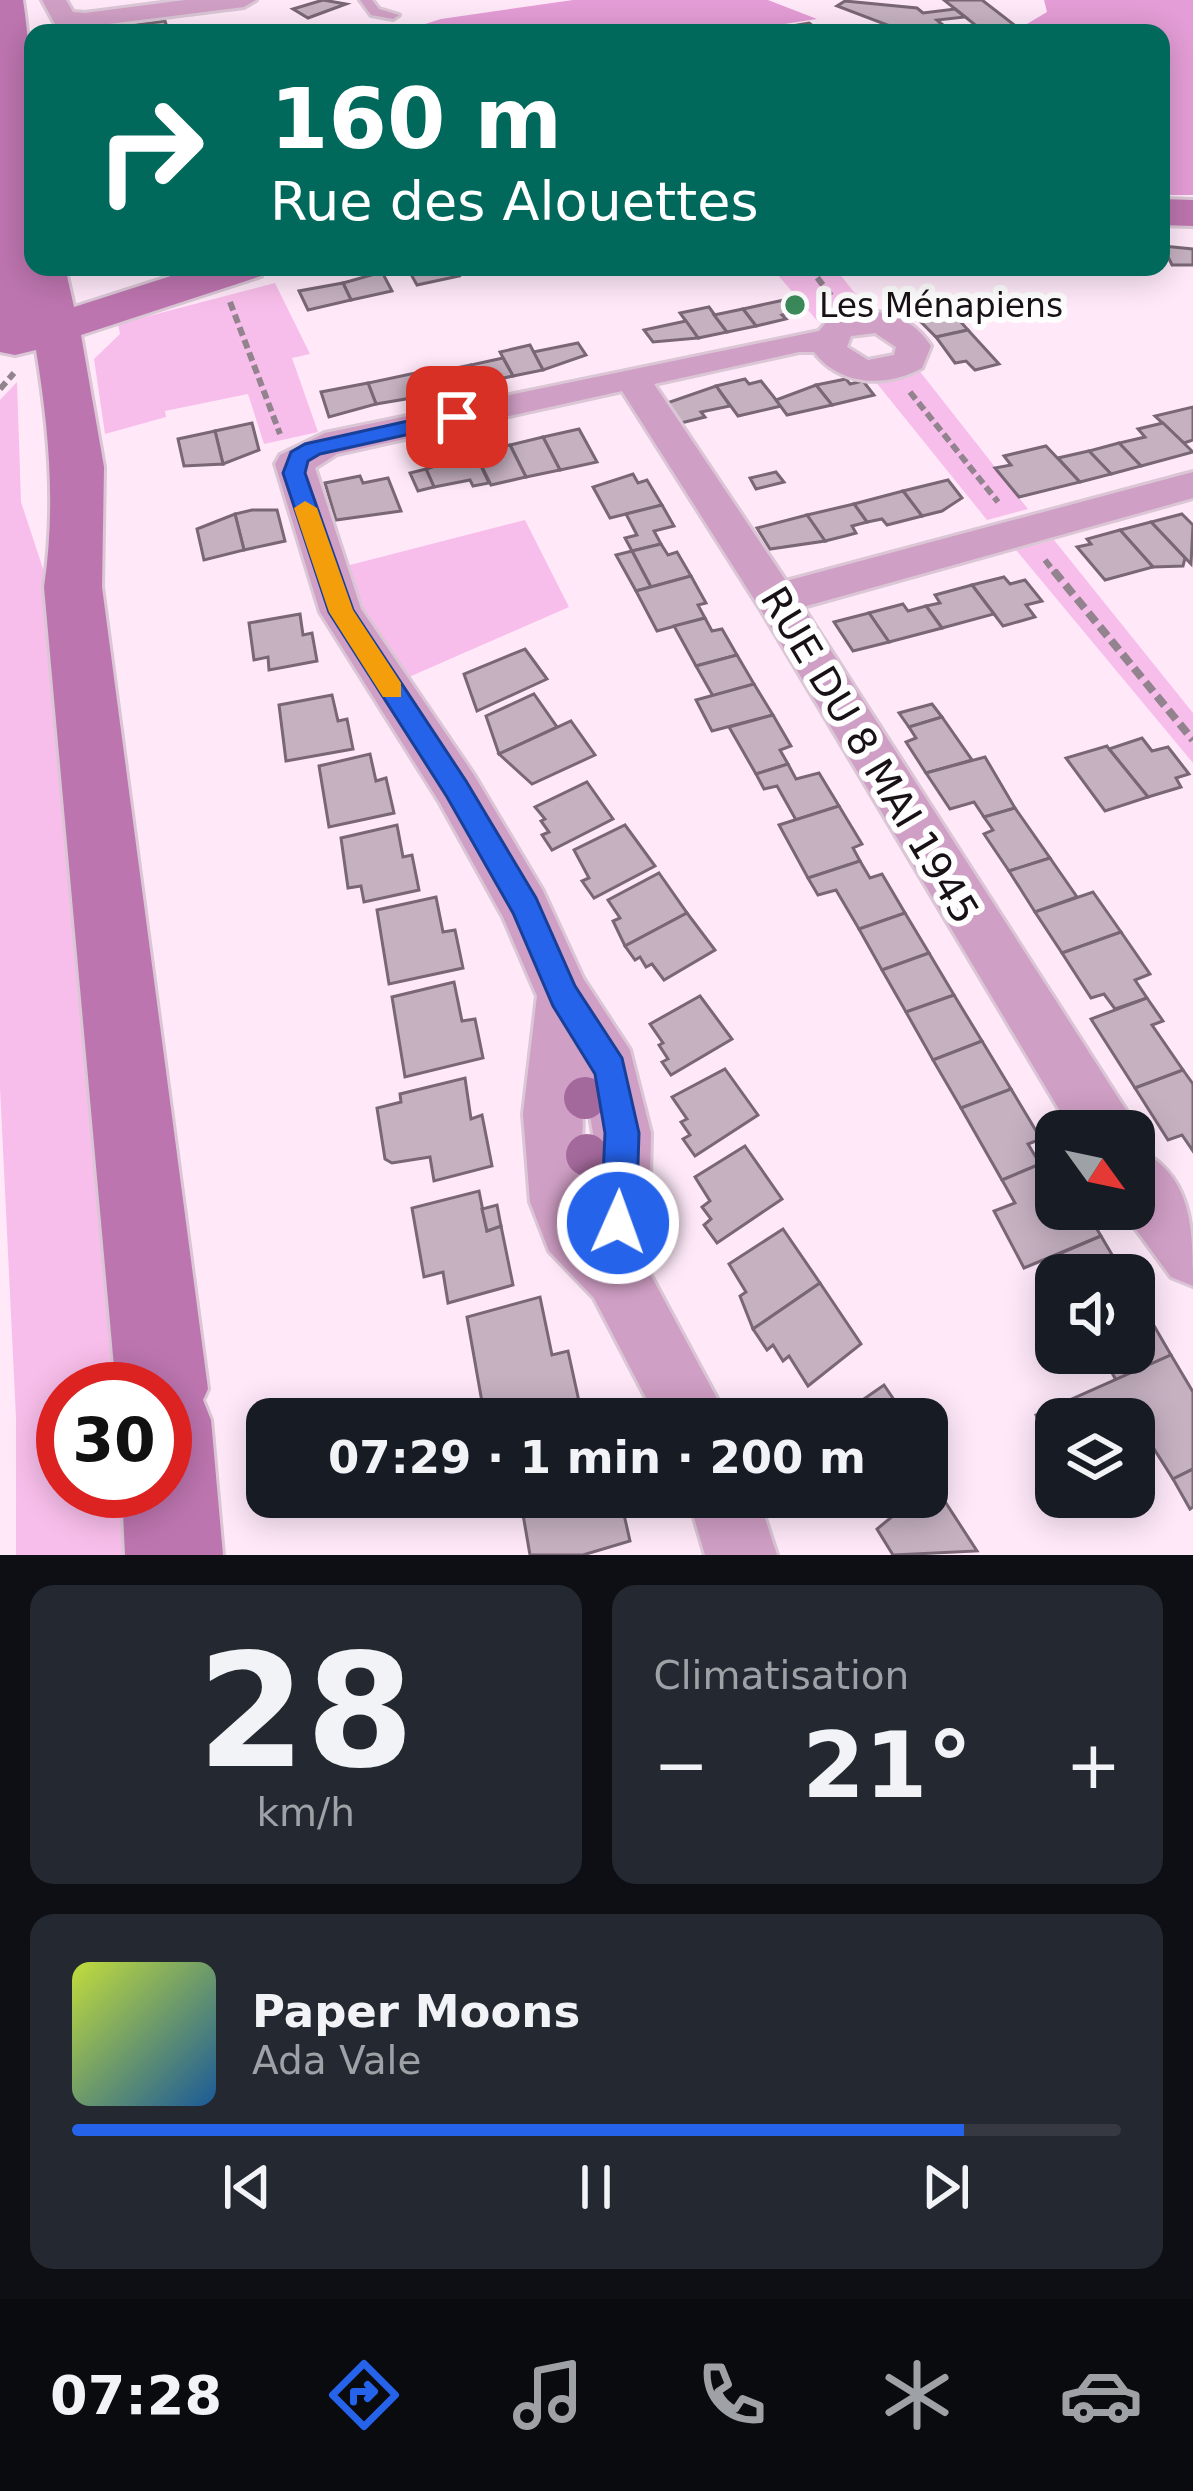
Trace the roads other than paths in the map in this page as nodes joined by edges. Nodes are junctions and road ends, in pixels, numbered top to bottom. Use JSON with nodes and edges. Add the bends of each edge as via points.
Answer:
{"nodes":[{"id":1,"x":6,"y":0,"type":"edge"},
{"id":2,"x":54,"y":0,"type":"edge"},
{"id":3,"x":244,"y":0,"type":"edge"},
{"id":4,"x":366,"y":0,"type":"edge"},
{"id":5,"x":179,"y":8,"type":"junction"},
{"id":6,"x":392,"y":15,"type":"dead end"},
{"id":7,"x":187,"y":24,"type":"edge"},
{"id":8,"x":19,"y":115,"type":"junction"},
{"id":9,"x":24,"y":144,"type":"edge"},
{"id":10,"x":226,"y":276,"type":"edge"},
{"id":11,"x":27,"y":316,"type":"edge"},
{"id":12,"x":829,"y":341,"type":"dead end"},
{"id":13,"x":633,"y":380,"type":"junction"},
{"id":14,"x":1193,"y":485,"type":"edge"},
{"id":15,"x":776,"y":599,"type":"junction"},
{"id":16,"x":1092,"y":1110,"type":"edge"},
{"id":17,"x":1155,"y":1205,"type":"edge"},
{"id":18,"x":1193,"y":1255,"type":"edge"},
{"id":19,"x":159,"y":1362,"type":"edge"},
{"id":20,"x":683,"y":1398,"type":"edge"},
{"id":21,"x":172,"y":1518,"type":"edge"},
{"id":22,"x":730,"y":1518,"type":"edge"},
{"id":23,"x":174,"y":1555,"type":"edge"},
{"id":24,"x":741,"y":1555,"type":"edge"}],
"edges":[{"from":1,"to":8,"type":"street"},
{"from":2,"to":5,"type":"street","via":[[58,15],[74,20]]},
{"from":3,"to":5,"type":"street"},
{"from":4,"to":6,"type":"lane","via":[[375,13]]},
{"from":5,"to":7,"type":"street"},
{"from":8,"to":9,"type":"street"},
{"from":8,"to":11,"type":"street","via":[[6,202]]},
{"from":10,"to":11,"type":"street"},
{"from":11,"to":19,"type":"street","via":[[82,535],[74,587]]},
{"from":12,"to":13,"type":"street"},
{"from":13,"to":15,"type":"street","name":"RUE DU 8 MAI 1945"},
{"from":13,"to":20,"type":"street","via":[[325,445],[299,457],[294,473],[341,612],[502,868],[564,996],[558,1191],[572,1232],[616,1276]]},
{"from":14,"to":15,"type":"street"},
{"from":15,"to":16,"type":"street","name":"RUE DU 8 MAI 1945"},
{"from":17,"to":18,"type":"street"},
{"from":21,"to":23,"type":"street"},
{"from":22,"to":24,"type":"street"}]}
